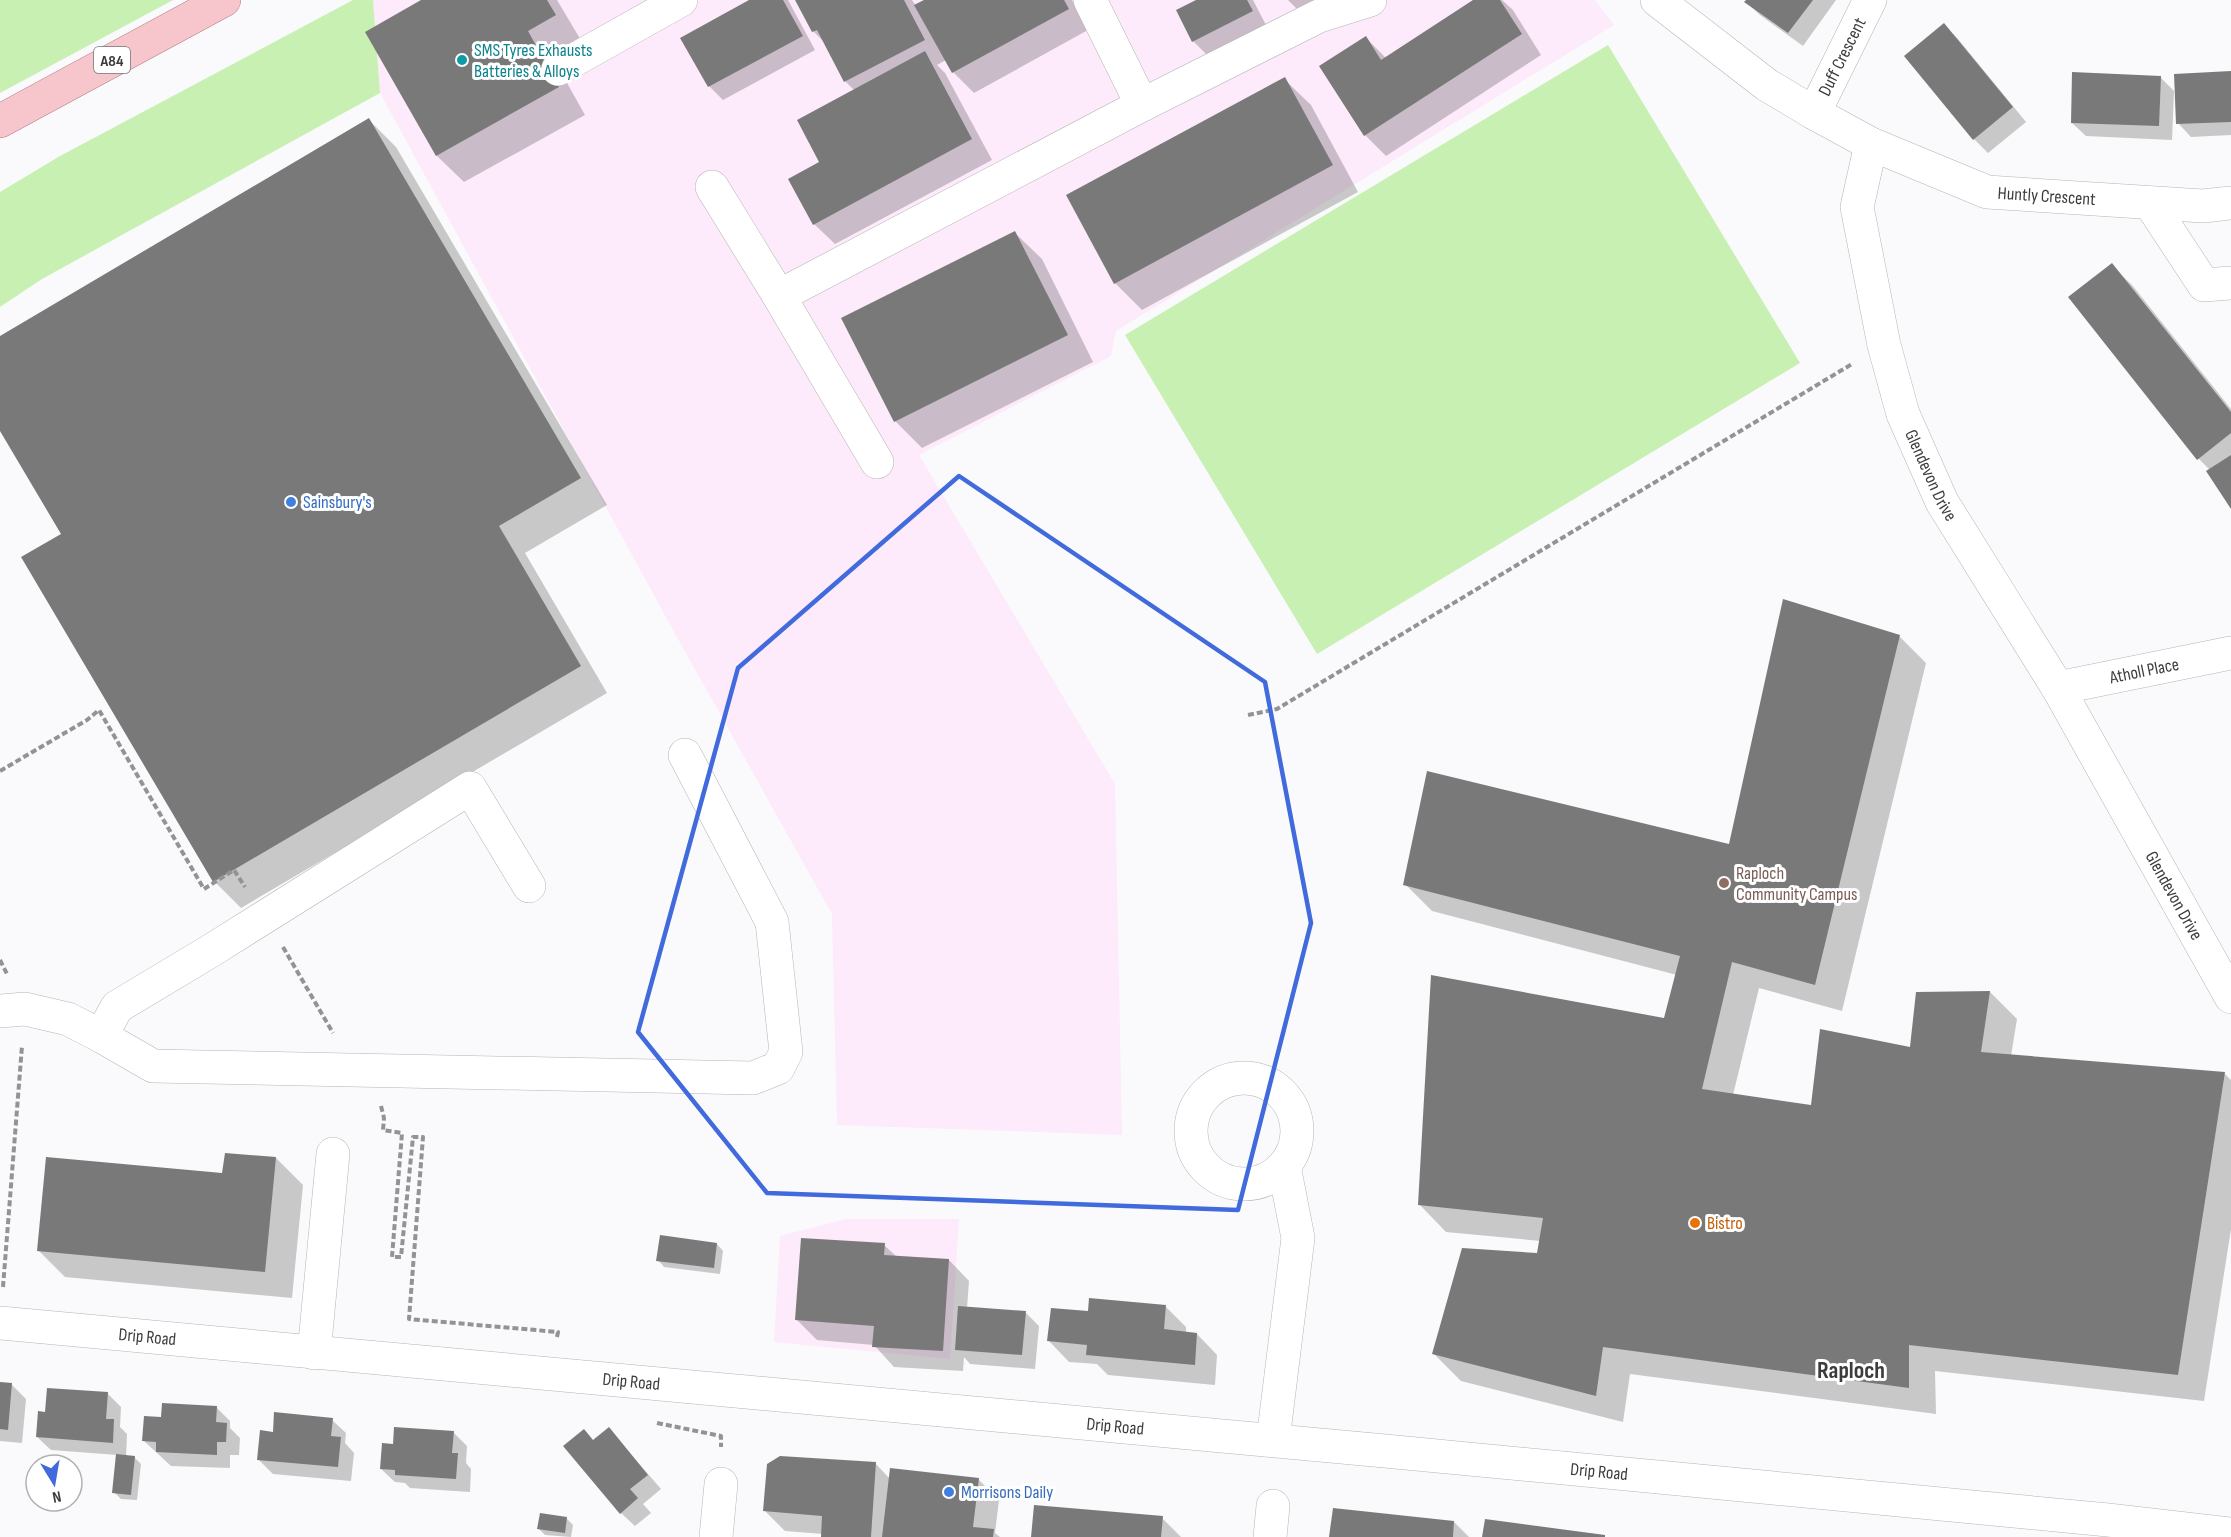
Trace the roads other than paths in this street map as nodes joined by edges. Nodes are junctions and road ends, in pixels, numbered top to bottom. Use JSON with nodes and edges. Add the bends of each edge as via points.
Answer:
{"nodes":[{"id":1,"x":224,"y":0,"type":"edge"},
{"id":2,"x":681,"y":0,"type":"edge"},
{"id":3,"x":1090,"y":0,"type":"edge"},
{"id":4,"x":1370,"y":0,"type":"edge"},
{"id":5,"x":1657,"y":0,"type":"edge"},
{"id":6,"x":1870,"y":0,"type":"edge"},
{"id":7,"x":558,"y":69,"type":"dead end"},
{"id":8,"x":1142,"y":105,"type":"junction"},
{"id":9,"x":1814,"y":113,"type":"junction"},
{"id":10,"x":0,"y":121,"type":"edge"},
{"id":11,"x":1871,"y":144,"type":"junction"},
{"id":12,"x":712,"y":188,"type":"dead end"},
{"id":13,"x":2231,"y":202,"type":"edge"},
{"id":14,"x":2150,"y":203,"type":"junction"},
{"id":15,"x":2231,"y":283,"type":"edge"},
{"id":16,"x":779,"y":296,"type":"junction"},
{"id":17,"x":877,"y":462,"type":"dead end"},
{"id":18,"x":2231,"y":653,"type":"edge"},
{"id":19,"x":2058,"y":688,"type":"junction"},
{"id":20,"x":685,"y":755,"type":"dead end"},
{"id":21,"x":529,"y":886,"type":"dead end"},
{"id":22,"x":2220,"y":953,"type":"edge"},
{"id":23,"x":2231,"y":997,"type":"edge"},
{"id":24,"x":13,"y":1010,"type":"edge"},
{"id":25,"x":101,"y":1036,"type":"junction"},
{"id":26,"x":333,"y":1154,"type":"dead end"},
{"id":27,"x":1284,"y":1166,"type":"dead end"},
{"id":28,"x":0,"y":1323,"type":"edge"},
{"id":29,"x":314,"y":1353,"type":"junction"},
{"id":30,"x":1273,"y":1440,"type":"junction"},
{"id":31,"x":721,"y":1484,"type":"road end"},
{"id":32,"x":2231,"y":1534,"type":"edge"},
{"id":33,"x":716,"y":1537,"type":"edge"}],
"edges":[{"from":1,"to":10,"type":"main road","number":"A84"},
{"from":2,"to":7,"type":"street"},
{"from":3,"to":8,"type":"street"},
{"from":4,"to":8,"type":"street","via":[[1319,16]]},
{"from":5,"to":9,"type":"street","via":[[1767,85]]},
{"from":6,"to":9,"type":"street","name":"Duff Crescent"},
{"from":8,"to":16,"type":"street"},
{"from":9,"to":11,"type":"street"},
{"from":11,"to":14,"type":"street","name":"Huntly Crescent","via":[[1987,192]]},
{"from":11,"to":19,"type":"street","name":"Glendevon Drive","via":[[1857,207],[1884,345],[1903,414],[1942,502]]},
{"from":12,"to":16,"type":"street"},
{"from":13,"to":14,"type":"street","name":"Huntly Crescent","via":[[2203,206]]},
{"from":14,"to":15,"type":"street","via":[[2204,285]]},
{"from":16,"to":17,"type":"street"},
{"from":18,"to":19,"type":"street","name":"Atholl Place"},
{"from":19,"to":22,"type":"street","name":"Glendevon Drive"},
{"from":20,"to":25,"type":"street","via":[[772,922],[786,1052],[778,1068],[753,1078],[153,1066]]},
{"from":21,"to":25,"type":"street","via":[[470,788],[117,1007]]},
{"from":22,"to":23,"type":"street","name":"Glendevon Drive"},
{"from":24,"to":25,"type":"street","via":[[68,1019]]},
{"from":26,"to":29,"type":"street"},
{"from":27,"to":30,"type":"street","via":[[1298,1238]]},
{"from":28,"to":29,"type":"street","name":"Drip Road"},
{"from":29,"to":30,"type":"street","name":"Drip Road"},
{"from":30,"to":32,"type":"street","name":"Drip Road"},
{"from":31,"to":33,"type":"street"}]}
